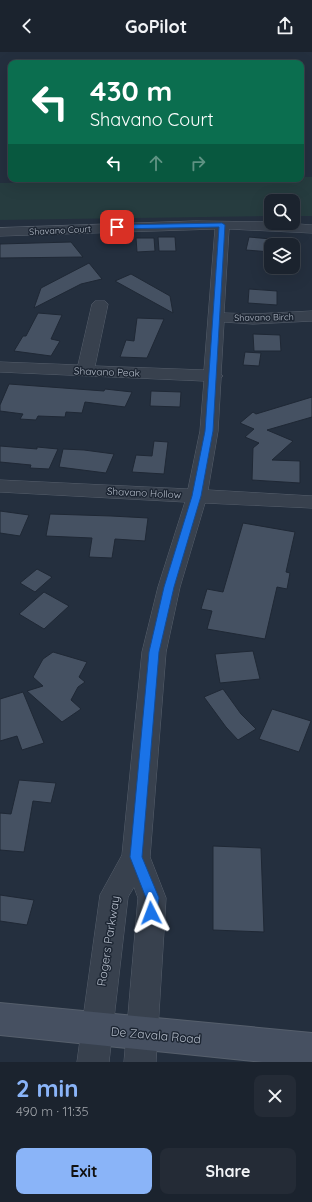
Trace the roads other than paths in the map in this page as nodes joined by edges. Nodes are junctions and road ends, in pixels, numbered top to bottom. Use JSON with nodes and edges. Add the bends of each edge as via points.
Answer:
{"nodes":[{"id":1,"x":222,"y":225,"type":"junction"},
{"id":2,"x":312,"y":229,"type":"edge"},
{"id":3,"x":0,"y":232,"type":"edge"},
{"id":4,"x":100,"y":304,"type":"dead end"},
{"id":5,"x":312,"y":316,"type":"edge"},
{"id":6,"x":216,"y":317,"type":"junction"},
{"id":7,"x":0,"y":367,"type":"edge"},
{"id":8,"x":85,"y":371,"type":"junction"},
{"id":9,"x":214,"y":376,"type":"junction"},
{"id":10,"x":0,"y":486,"type":"edge"},
{"id":11,"x":196,"y":496,"type":"junction"},
{"id":12,"x":312,"y":502,"type":"edge"},
{"id":13,"x":136,"y":857,"type":"junction"},
{"id":14,"x":0,"y":1019,"type":"edge"},
{"id":15,"x":95,"y":1030,"type":"junction"},
{"id":16,"x":141,"y":1048,"type":"edge"},
{"id":17,"x":312,"y":1050,"type":"edge"},
{"id":18,"x":93,"y":1062,"type":"edge"}],
"edges":[{"from":1,"to":2,"type":"street","name":"Shavano Court"},
{"from":1,"to":3,"type":"street","name":"Shavano Court"},
{"from":1,"to":6,"type":"street","name":"Rogers Parkway"},
{"from":4,"to":8,"type":"street"},
{"from":5,"to":6,"type":"street","name":"Shavano Birch","via":[[253,319]]},
{"from":6,"to":9,"type":"street","name":"Rogers Parkway"},
{"from":7,"to":8,"type":"street","name":"Shavano Peak"},
{"from":8,"to":9,"type":"street","name":"Shavano Peak"},
{"from":9,"to":11,"type":"street","name":"Rogers Parkway","via":[[209,431]]},
{"from":10,"to":11,"type":"street","name":"Shavano Hollow"},
{"from":11,"to":12,"type":"street","name":"Shavano Hollow"},
{"from":11,"to":13,"type":"street","name":"Rogers Parkway","via":[[169,587],[154,652]]},
{"from":13,"to":15,"type":"street","name":"Rogers Parkway","via":[[114,895]]},
{"from":13,"to":16,"type":"street","name":"Rogers Parkway","via":[[152,898]]},
{"from":14,"to":15,"type":"main road","name":"De Zavala Road"},
{"from":15,"to":16,"type":"main road","name":"De Zavala Road"},
{"from":15,"to":18,"type":"street","name":"Rogers Parkway"},
{"from":16,"to":17,"type":"main road","name":"De Zavala Road"}]}
